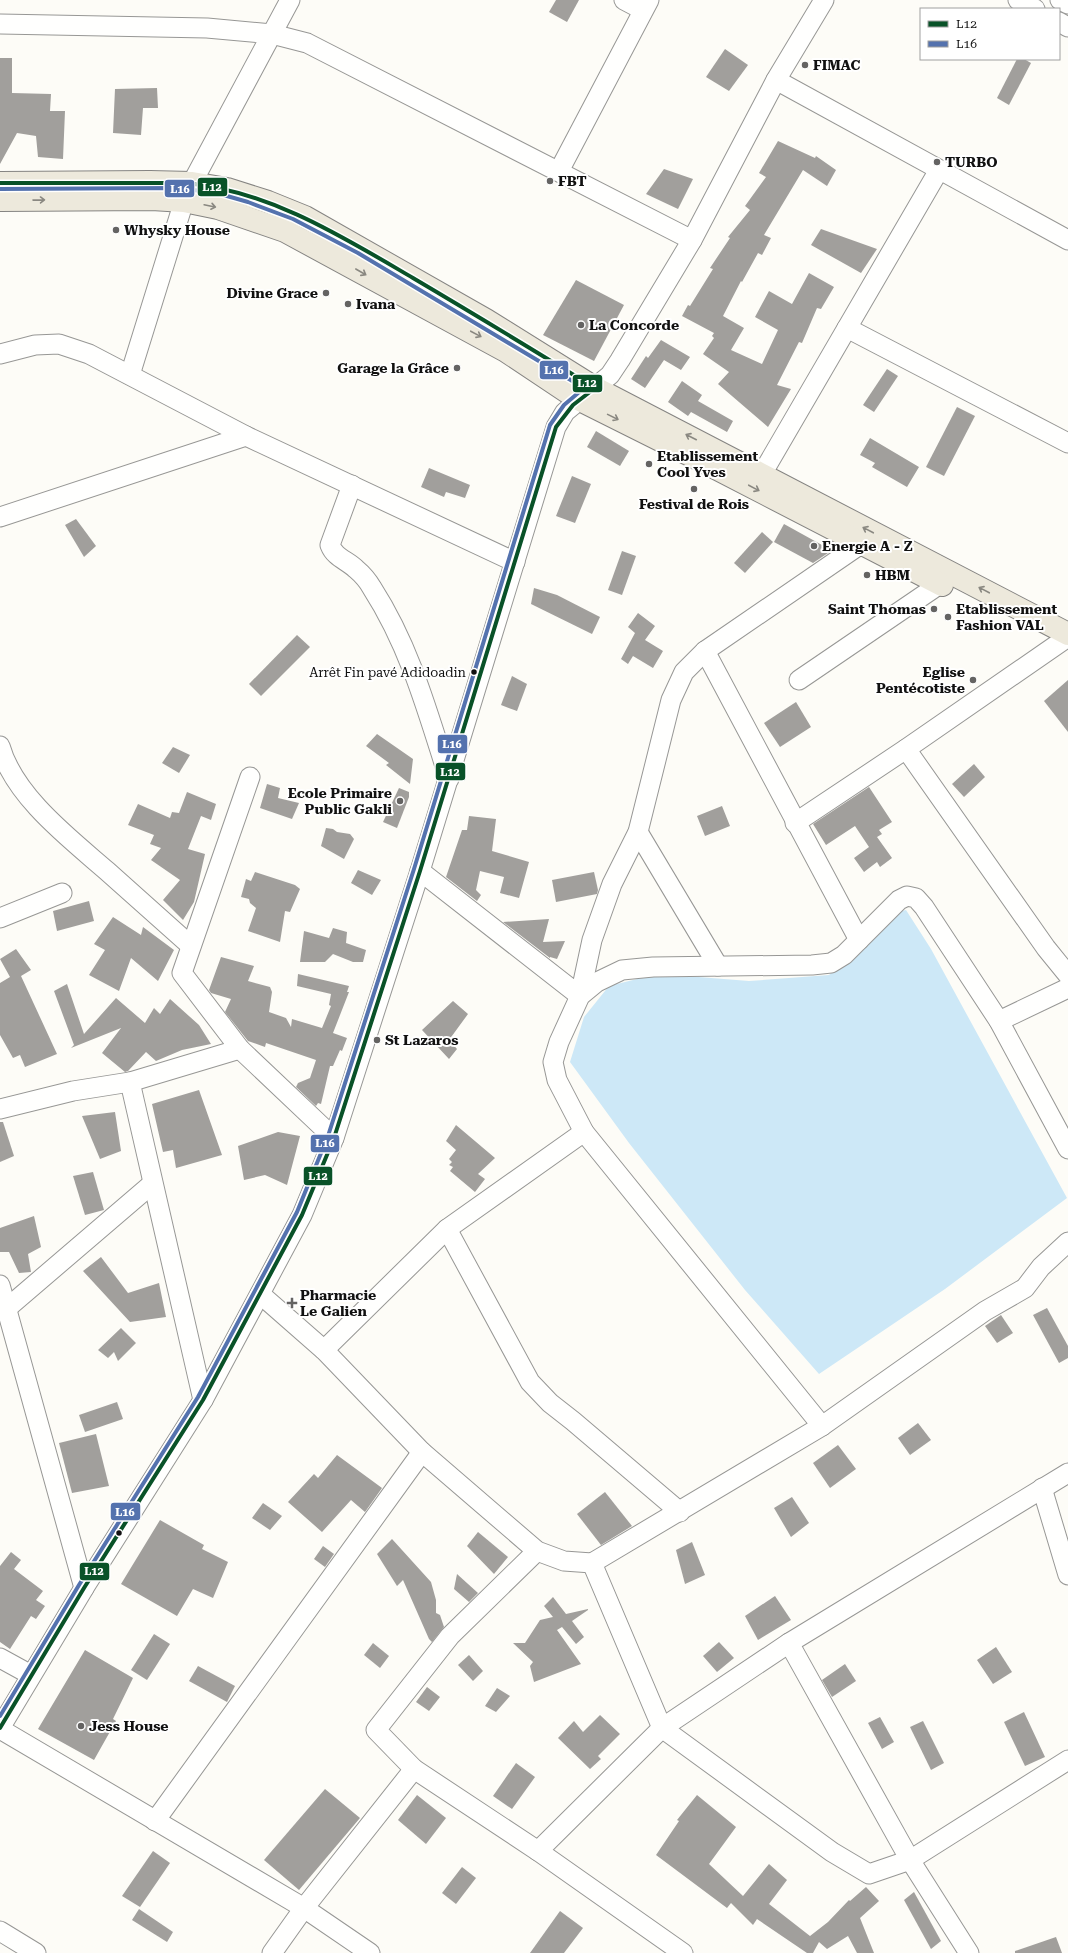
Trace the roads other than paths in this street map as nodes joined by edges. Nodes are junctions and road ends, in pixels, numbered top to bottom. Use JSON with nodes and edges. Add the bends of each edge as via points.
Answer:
{"nodes":[{"id":1,"x":290,"y":0,"type":"edge"},
{"id":2,"x":624,"y":0,"type":"edge"},
{"id":3,"x":824,"y":0,"type":"edge"},
{"id":4,"x":1018,"y":0,"type":"edge"},
{"id":5,"x":1060,"y":0,"type":"edge"},
{"id":6,"x":1068,"y":4,"type":"edge"},
{"id":7,"x":646,"y":5,"type":"edge"},
{"id":8,"x":1033,"y":8,"type":"edge"},
{"id":9,"x":0,"y":24,"type":"edge"},
{"id":10,"x":272,"y":34,"type":"junction"},
{"id":11,"x":776,"y":80,"type":"junction"},
{"id":12,"x":939,"y":170,"type":"junction"},
{"id":13,"x":560,"y":171,"type":"junction"},
{"id":14,"x":0,"y":183,"type":"edge"},
{"id":15,"x":188,"y":192,"type":"junction"},
{"id":16,"x":0,"y":200,"type":"edge"},
{"id":17,"x":692,"y":240,"type":"junction"},
{"id":18,"x":1068,"y":240,"type":"edge"},
{"id":19,"x":847,"y":328,"type":"junction"},
{"id":20,"x":0,"y":354,"type":"edge"},
{"id":21,"x":130,"y":375,"type":"junction"},
{"id":22,"x":587,"y":394,"type":"junction"},
{"id":23,"x":246,"y":436,"type":"junction"},
{"id":24,"x":1068,"y":443,"type":"edge"},
{"id":25,"x":762,"y":474,"type":"junction"},
{"id":26,"x":352,"y":485,"type":"junction"},
{"id":27,"x":0,"y":517,"type":"edge"},
{"id":28,"x":862,"y":544,"type":"junction"},
{"id":29,"x":515,"y":562,"type":"junction"},
{"id":30,"x":940,"y":584,"type":"junction"},
{"id":31,"x":1065,"y":641,"type":"edge"},
{"id":32,"x":704,"y":651,"type":"junction"},
{"id":33,"x":799,"y":680,"type":"dead end"},
{"id":34,"x":0,"y":746,"type":"edge"},
{"id":35,"x":906,"y":749,"type":"junction"},
{"id":36,"x":250,"y":777,"type":"dead end"},
{"id":37,"x":449,"y":779,"type":"junction"},
{"id":38,"x":795,"y":823,"type":"junction"},
{"id":39,"x":638,"y":832,"type":"junction"},
{"id":40,"x":420,"y":872,"type":"junction"},
{"id":41,"x":62,"y":893,"type":"dead end"},
{"id":42,"x":0,"y":918,"type":"edge"},
{"id":43,"x":859,"y":940,"type":"junction"},
{"id":44,"x":191,"y":946,"type":"junction"},
{"id":45,"x":718,"y":966,"type":"junction"},
{"id":46,"x":1068,"y":975,"type":"edge"},
{"id":47,"x":1068,"y":988,"type":"edge"},
{"id":48,"x":580,"y":996,"type":"junction"},
{"id":49,"x":999,"y":1021,"type":"junction"},
{"id":50,"x":240,"y":1049,"type":"junction"},
{"id":51,"x":130,"y":1082,"type":"junction"},
{"id":52,"x":0,"y":1110,"type":"edge"},
{"id":53,"x":584,"y":1132,"type":"junction"},
{"id":54,"x":334,"y":1138,"type":"junction"},
{"id":55,"x":1068,"y":1149,"type":"edge"},
{"id":56,"x":152,"y":1184,"type":"junction"},
{"id":57,"x":447,"y":1229,"type":"junction"},
{"id":58,"x":1068,"y":1242,"type":"edge"},
{"id":59,"x":0,"y":1285,"type":"edge"},
{"id":60,"x":260,"y":1294,"type":"junction"},
{"id":61,"x":6,"y":1309,"type":"junction"},
{"id":62,"x":324,"y":1350,"type":"junction"},
{"id":63,"x":203,"y":1400,"type":"junction"},
{"id":64,"x":822,"y":1426,"type":"junction"},
{"id":65,"x":422,"y":1452,"type":"junction"},
{"id":66,"x":1068,"y":1473,"type":"edge"},
{"id":67,"x":1042,"y":1488,"type":"junction"},
{"id":68,"x":680,"y":1512,"type":"junction"},
{"id":69,"x":537,"y":1550,"type":"junction"},
{"id":70,"x":592,"y":1563,"type":"junction"},
{"id":71,"x":1068,"y":1575,"type":"edge"},
{"id":72,"x":84,"y":1588,"type":"junction"},
{"id":73,"x":789,"y":1642,"type":"junction"},
{"id":74,"x":0,"y":1658,"type":"edge"},
{"id":75,"x":31,"y":1674,"type":"junction"},
{"id":76,"x":662,"y":1728,"type":"junction"},
{"id":77,"x":0,"y":1729,"type":"edge"},
{"id":78,"x":1068,"y":1760,"type":"edge"},
{"id":79,"x":414,"y":1769,"type":"junction"},
{"id":80,"x":155,"y":1821,"type":"junction"},
{"id":81,"x":538,"y":1851,"type":"junction"},
{"id":82,"x":910,"y":1860,"type":"junction"},
{"id":83,"x":304,"y":1908,"type":"junction"},
{"id":84,"x":0,"y":1931,"type":"edge"},
{"id":85,"x":36,"y":1953,"type":"edge"},
{"id":86,"x":272,"y":1953,"type":"edge"},
{"id":87,"x":370,"y":1953,"type":"edge"},
{"id":88,"x":683,"y":1953,"type":"edge"},
{"id":89,"x":969,"y":1953,"type":"edge"}],
"edges":[{"from":1,"to":10,"type":"street"},
{"from":2,"to":7,"type":"street"},
{"from":3,"to":11,"type":"street"},
{"from":4,"to":8,"type":"street"},
{"from":5,"to":6,"type":"street"},
{"from":7,"to":13,"type":"street"},
{"from":9,"to":10,"type":"street","via":[[207,28]]},
{"from":10,"to":13,"type":"street","via":[[307,43]]},
{"from":10,"to":15,"type":"street"},
{"from":11,"to":12,"type":"street"},
{"from":11,"to":17,"type":"street"},
{"from":12,"to":18,"type":"street"},
{"from":12,"to":19,"type":"street"},
{"from":13,"to":17,"type":"street"},
{"from":14,"to":15,"type":"main road","via":[[150,182]]},
{"from":16,"to":15,"type":"main road","one_way":true},
{"from":15,"to":21,"type":"street"},
{"from":15,"to":22,"type":"main road","via":[[218,208],[285,231]]},
{"from":17,"to":22,"type":"street","via":[[610,375]]},
{"from":19,"to":24,"type":"street"},
{"from":19,"to":25,"type":"street"},
{"from":20,"to":21,"type":"street","via":[[35,345],[59,344],[89,354]]},
{"from":21,"to":23,"type":"street"},
{"from":25,"to":22,"type":"main road","one_way":true},
{"from":22,"to":28,"type":"main road","one_way":true,"via":[[696,458]]},
{"from":22,"to":29,"type":"street","via":[[565,412],[556,427]]},
{"from":23,"to":26,"type":"street"},
{"from":23,"to":27,"type":"street"},
{"from":31,"to":25,"type":"main road","one_way":true},
{"from":26,"to":29,"type":"street"},
{"from":26,"to":37,"type":"street","via":[[330,545],[333,553],[356,569],[371,586],[399,635],[421,690]]},
{"from":28,"to":30,"type":"main road"},
{"from":28,"to":32,"type":"street"},
{"from":29,"to":37,"type":"street"},
{"from":30,"to":31,"type":"main road"},
{"from":30,"to":33,"type":"street"},
{"from":31,"to":35,"type":"street"},
{"from":32,"to":38,"type":"street"},
{"from":32,"to":39,"type":"street","via":[[684,672],[671,700]]},
{"from":34,"to":44,"type":"street","via":[[4,760],[26,794],[59,829]]},
{"from":35,"to":38,"type":"street"},
{"from":35,"to":46,"type":"street","via":[[1046,948]]},
{"from":36,"to":44,"type":"street"},
{"from":37,"to":40,"type":"street"},
{"from":38,"to":43,"type":"street"},
{"from":39,"to":45,"type":"street"},
{"from":39,"to":48,"type":"street","via":[[612,884],[592,940]]},
{"from":40,"to":48,"type":"street"},
{"from":40,"to":54,"type":"street"},
{"from":41,"to":42,"type":"street"},
{"from":43,"to":45,"type":"street","via":[[832,963]]},
{"from":43,"to":49,"type":"street","via":[[899,900],[907,896],[916,898]]},
{"from":44,"to":50,"type":"street","via":[[182,973]]},
{"from":45,"to":48,"type":"street","via":[[622,970],[597,982]]},
{"from":47,"to":49,"type":"street"},
{"from":48,"to":53,"type":"street","via":[[559,1042],[553,1062],[557,1080]]},
{"from":49,"to":55,"type":"street"},
{"from":50,"to":51,"type":"street"},
{"from":50,"to":54,"type":"street"},
{"from":51,"to":52,"type":"street","via":[[73,1091]]},
{"from":51,"to":56,"type":"street"},
{"from":53,"to":57,"type":"street"},
{"from":53,"to":64,"type":"street"},
{"from":54,"to":60,"type":"street","via":[[302,1215]]},
{"from":56,"to":61,"type":"street"},
{"from":56,"to":63,"type":"street"},
{"from":57,"to":62,"type":"street"},
{"from":57,"to":68,"type":"street","via":[[530,1382],[550,1403]]},
{"from":58,"to":64,"type":"street","via":[[1041,1267],[1026,1288],[984,1311]]},
{"from":59,"to":61,"type":"street"},
{"from":60,"to":62,"type":"street"},
{"from":60,"to":63,"type":"street"},
{"from":61,"to":72,"type":"street"},
{"from":62,"to":65,"type":"street"},
{"from":63,"to":72,"type":"street"},
{"from":64,"to":68,"type":"street"},
{"from":65,"to":69,"type":"street"},
{"from":65,"to":80,"type":"street"},
{"from":66,"to":67,"type":"street"},
{"from":67,"to":71,"type":"street"},
{"from":67,"to":73,"type":"street"},
{"from":68,"to":70,"type":"street"},
{"from":69,"to":70,"type":"street","via":[[564,1561]]},
{"from":69,"to":79,"type":"street","via":[[450,1636],[376,1730]]},
{"from":70,"to":76,"type":"street"},
{"from":72,"to":75,"type":"street"},
{"from":73,"to":76,"type":"street"},
{"from":73,"to":82,"type":"street"},
{"from":74,"to":75,"type":"street"},
{"from":75,"to":77,"type":"street"},
{"from":76,"to":81,"type":"street"},
{"from":76,"to":82,"type":"street","via":[[832,1852],[869,1874]]},
{"from":77,"to":80,"type":"street"},
{"from":78,"to":82,"type":"street"},
{"from":79,"to":81,"type":"street"},
{"from":79,"to":83,"type":"street"},
{"from":80,"to":83,"type":"street"},
{"from":81,"to":88,"type":"street"},
{"from":82,"to":89,"type":"street"},
{"from":83,"to":86,"type":"street"},
{"from":83,"to":87,"type":"street"},
{"from":84,"to":85,"type":"street"}]}
